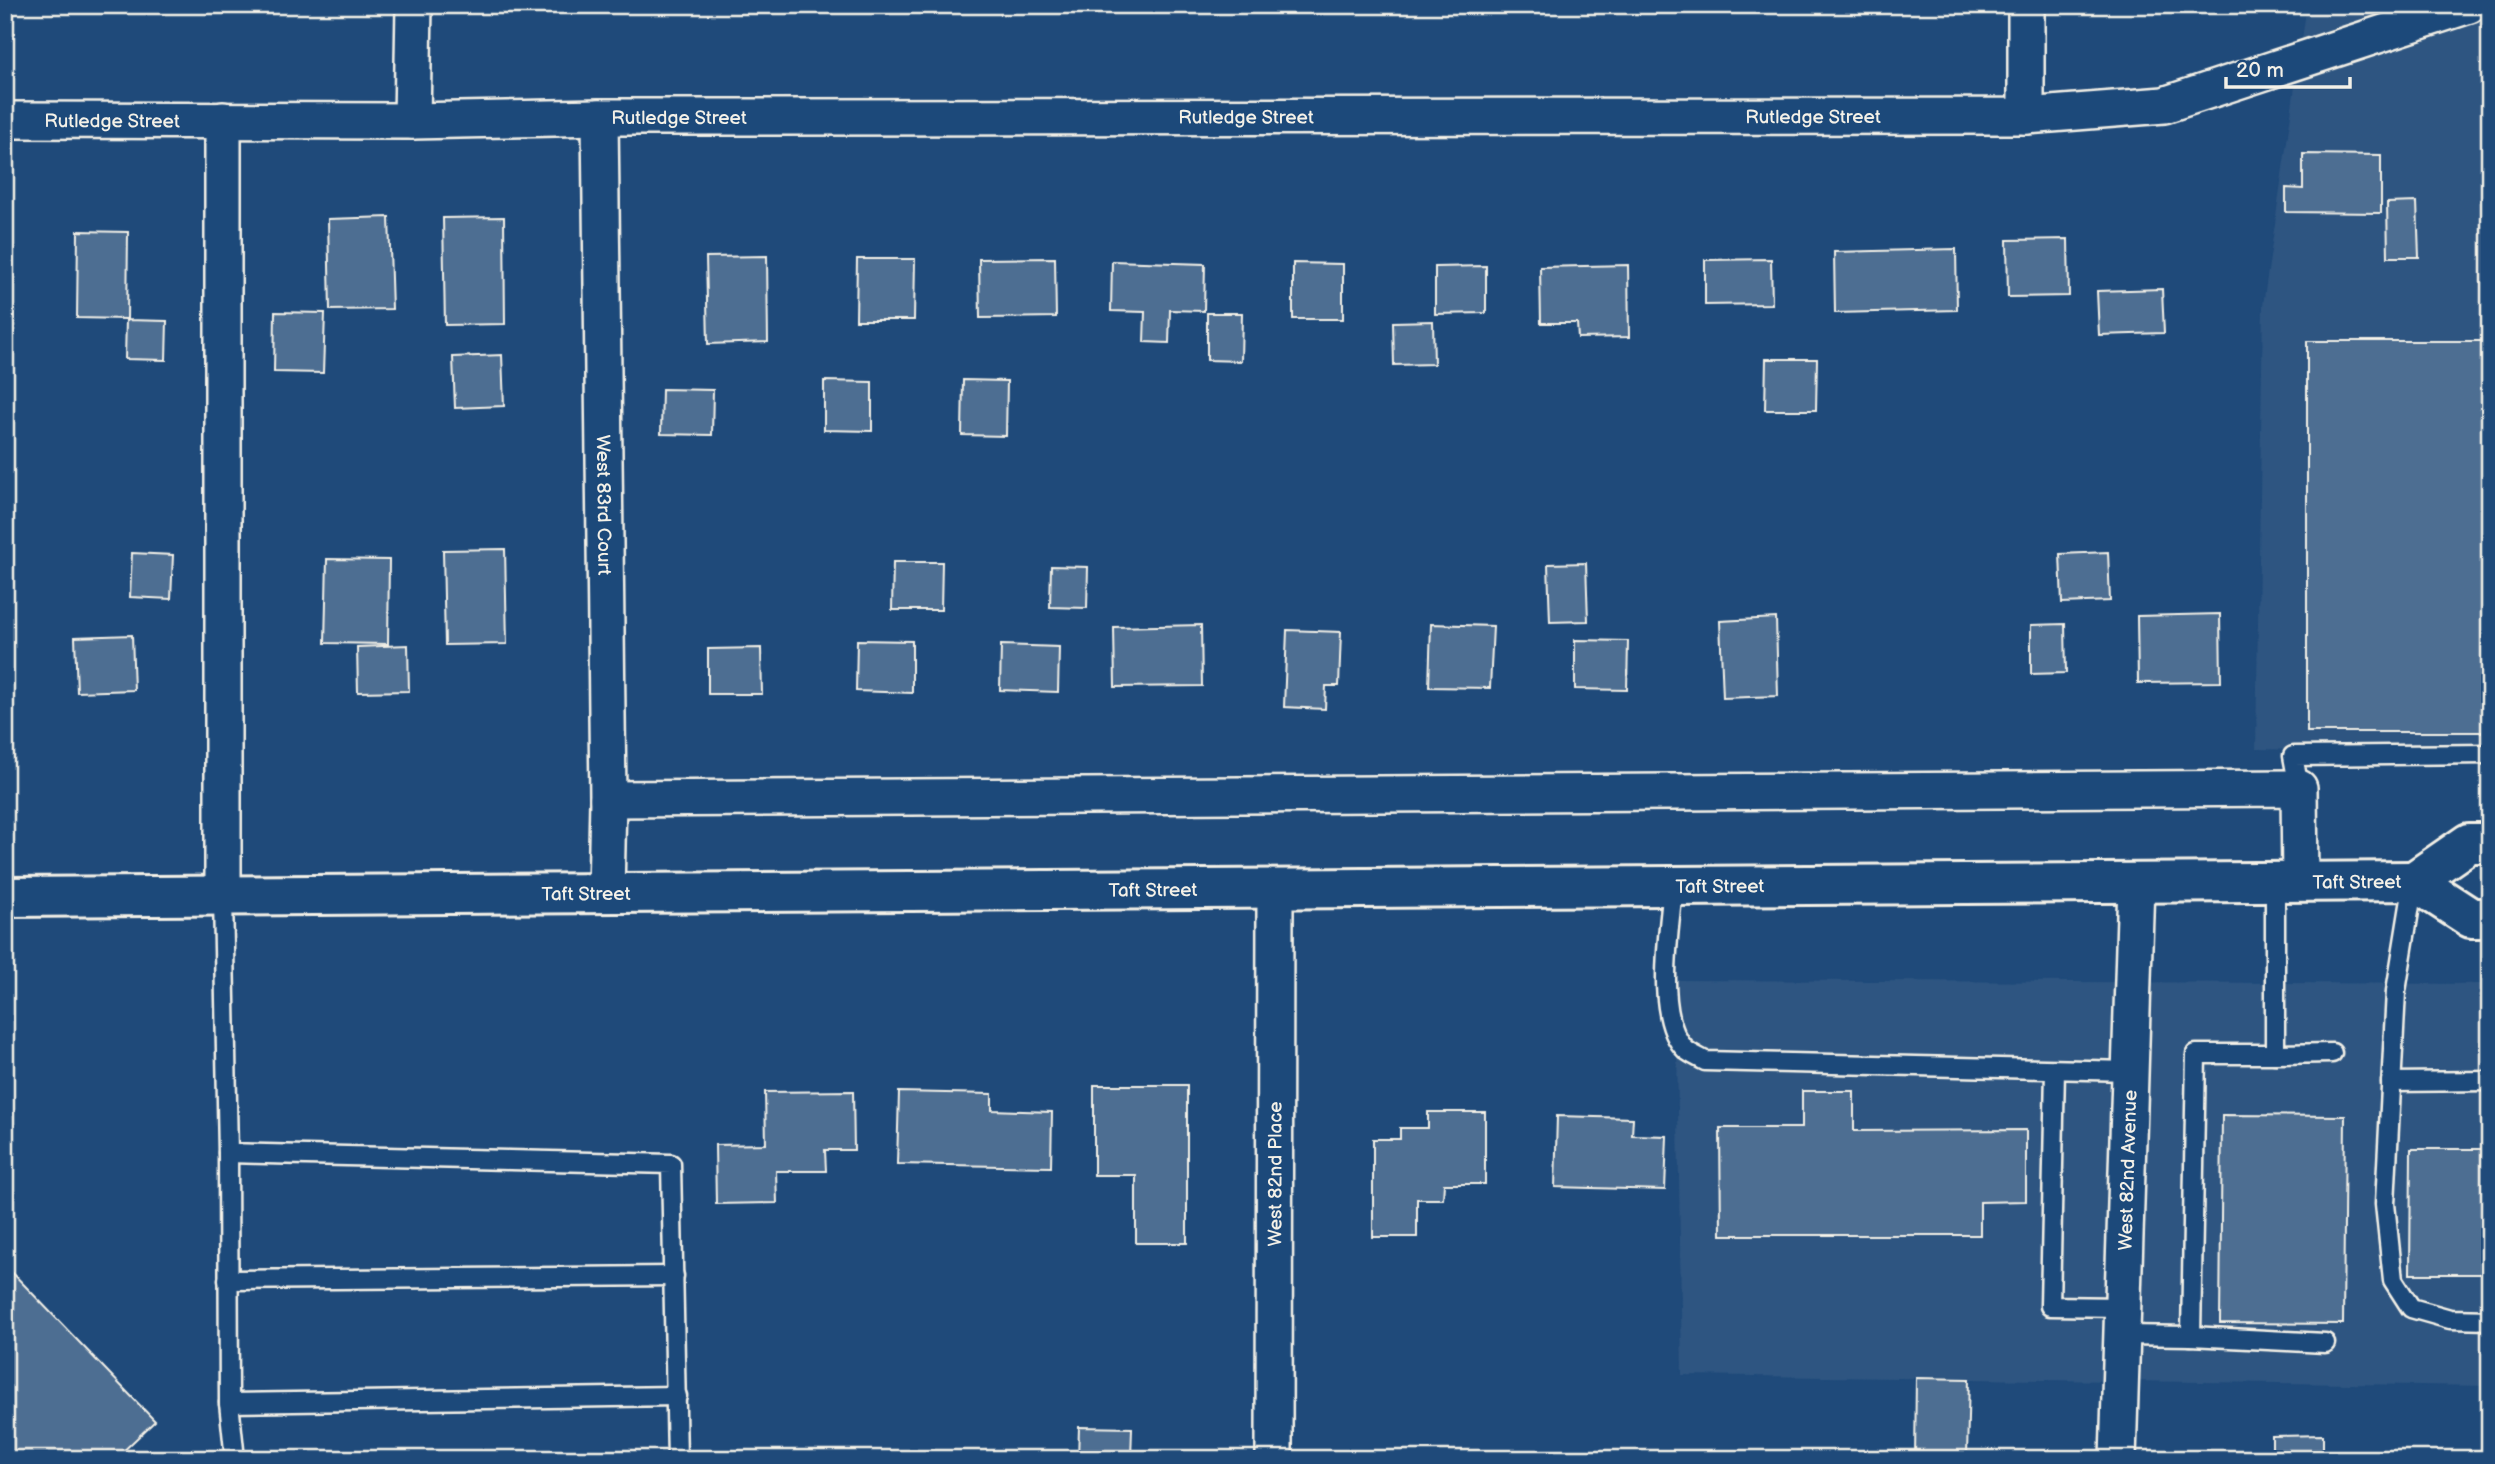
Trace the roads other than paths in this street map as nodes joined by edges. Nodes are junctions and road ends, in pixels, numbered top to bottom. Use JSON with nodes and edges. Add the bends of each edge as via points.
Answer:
{"nodes":[{"id":1,"x":414,"y":5,"type":"edge"},
{"id":2,"x":2026,"y":5,"type":"edge"},
{"id":3,"x":2469,"y":5,"type":"edge"},
{"id":4,"x":2026,"y":116,"type":"junction"},
{"id":5,"x":600,"y":117,"type":"junction"},
{"id":6,"x":5,"y":120,"type":"edge"},
{"id":7,"x":223,"y":120,"type":"junction"},
{"id":8,"x":411,"y":121,"type":"junction"},
{"id":9,"x":2490,"y":754,"type":"edge"},
{"id":10,"x":2299,"y":788,"type":"junction"},
{"id":11,"x":608,"y":799,"type":"junction"},
{"id":12,"x":2490,"y":843,"type":"edge"},
{"id":13,"x":2414,"y":881,"type":"junction"},
{"id":14,"x":2287,"y":882,"type":"junction"},
{"id":15,"x":2136,"y":883,"type":"junction"},
{"id":16,"x":1673,"y":886,"type":"junction"},
{"id":17,"x":1276,"y":889,"type":"junction"},
{"id":18,"x":607,"y":893,"type":"junction"},
{"id":19,"x":223,"y":896,"type":"junction"},
{"id":20,"x":5,"y":897,"type":"edge"},
{"id":21,"x":2490,"y":918,"type":"edge"},
{"id":22,"x":2332,"y":1053,"type":"dead end"},
{"id":23,"x":2274,"y":1054,"type":"junction"},
{"id":24,"x":2055,"y":1070,"type":"junction"},
{"id":25,"x":2130,"y":1071,"type":"junction"},
{"id":26,"x":2490,"y":1082,"type":"edge"},
{"id":27,"x":2391,"y":1090,"type":"junction"},
{"id":28,"x":228,"y":1153,"type":"junction"},
{"id":29,"x":674,"y":1276,"type":"junction"},
{"id":30,"x":228,"y":1280,"type":"junction"},
{"id":31,"x":2490,"y":1320,"type":"edge"},
{"id":32,"x":2122,"y":1321,"type":"junction"},
{"id":33,"x":2191,"y":1336,"type":"junction"},
{"id":34,"x":2325,"y":1343,"type":"dead end"},
{"id":35,"x":677,"y":1396,"type":"junction"},
{"id":36,"x":229,"y":1403,"type":"junction"},
{"id":37,"x":235,"y":1459,"type":"edge"},
{"id":38,"x":677,"y":1459,"type":"edge"},
{"id":39,"x":1274,"y":1459,"type":"edge"},
{"id":40,"x":2118,"y":1459,"type":"edge"}],
"edges":[{"from":1,"to":8,"type":"street"},
{"from":2,"to":4,"type":"street"},
{"from":3,"to":4,"type":"street","name":"Rutledge Street","via":[[2164,105]]},
{"from":4,"to":5,"type":"street","name":"Rutledge Street"},
{"from":5,"to":8,"type":"street","name":"Rutledge Street"},
{"from":5,"to":11,"type":"street","name":"West 83rd Court"},
{"from":6,"to":7,"type":"street","name":"Rutledge Street"},
{"from":7,"to":8,"type":"street","name":"Rutledge Street"},
{"from":7,"to":19,"type":"street"},
{"from":9,"to":10,"type":"lane","via":[[2293,756]]},
{"from":10,"to":11,"type":"street"},
{"from":10,"to":14,"type":"street","name":"Taft Street"},
{"from":11,"to":18,"type":"street","name":"West 83rd Court"},
{"from":12,"to":13,"type":"main road","name":"Taft Street","via":[[2469,843]]},
{"from":13,"to":14,"type":"main road","name":"Taft Street"},
{"from":13,"to":21,"type":"main road","name":"Taft Street","via":[[2471,918]]},
{"from":13,"to":27,"type":"lane","via":[[2396,991]]},
{"from":14,"to":15,"type":"main road","name":"Taft Street"},
{"from":14,"to":23,"type":"lane"},
{"from":15,"to":16,"type":"main road","name":"Taft Street"},
{"from":15,"to":25,"type":"street","name":"West 82nd Avenue"},
{"from":16,"to":17,"type":"main road","name":"Taft Street"},
{"from":16,"to":24,"type":"lane","via":[[1665,989],[1670,1022],[1686,1050],[1705,1061]]},
{"from":17,"to":18,"type":"main road","name":"Taft Street"},
{"from":17,"to":39,"type":"street","name":"West 82nd Place"},
{"from":18,"to":19,"type":"main road","name":"Taft Street"},
{"from":19,"to":20,"type":"main road","name":"Taft Street"},
{"from":19,"to":28,"type":"lane"},
{"from":22,"to":23,"type":"lane"},
{"from":23,"to":33,"type":"lane","via":[[2196,1054]]},
{"from":24,"to":25,"type":"lane"},
{"from":24,"to":32,"type":"lane","via":[[2050,1306]]},
{"from":25,"to":32,"type":"street","name":"West 82nd Avenue"},
{"from":26,"to":27,"type":"lane"},
{"from":27,"to":31,"type":"lane","via":[[2385,1204],[2393,1280],[2411,1308],[2450,1319]]},
{"from":28,"to":29,"type":"lane","via":[[671,1164]]},
{"from":28,"to":30,"type":"lane"},
{"from":29,"to":30,"type":"lane"},
{"from":29,"to":35,"type":"lane"},
{"from":30,"to":36,"type":"lane"},
{"from":32,"to":33,"type":"lane"},
{"from":32,"to":40,"type":"street","name":"West 82nd Avenue"},
{"from":33,"to":34,"type":"lane"},
{"from":35,"to":36,"type":"lane"},
{"from":35,"to":38,"type":"lane"},
{"from":36,"to":37,"type":"lane"}]}
